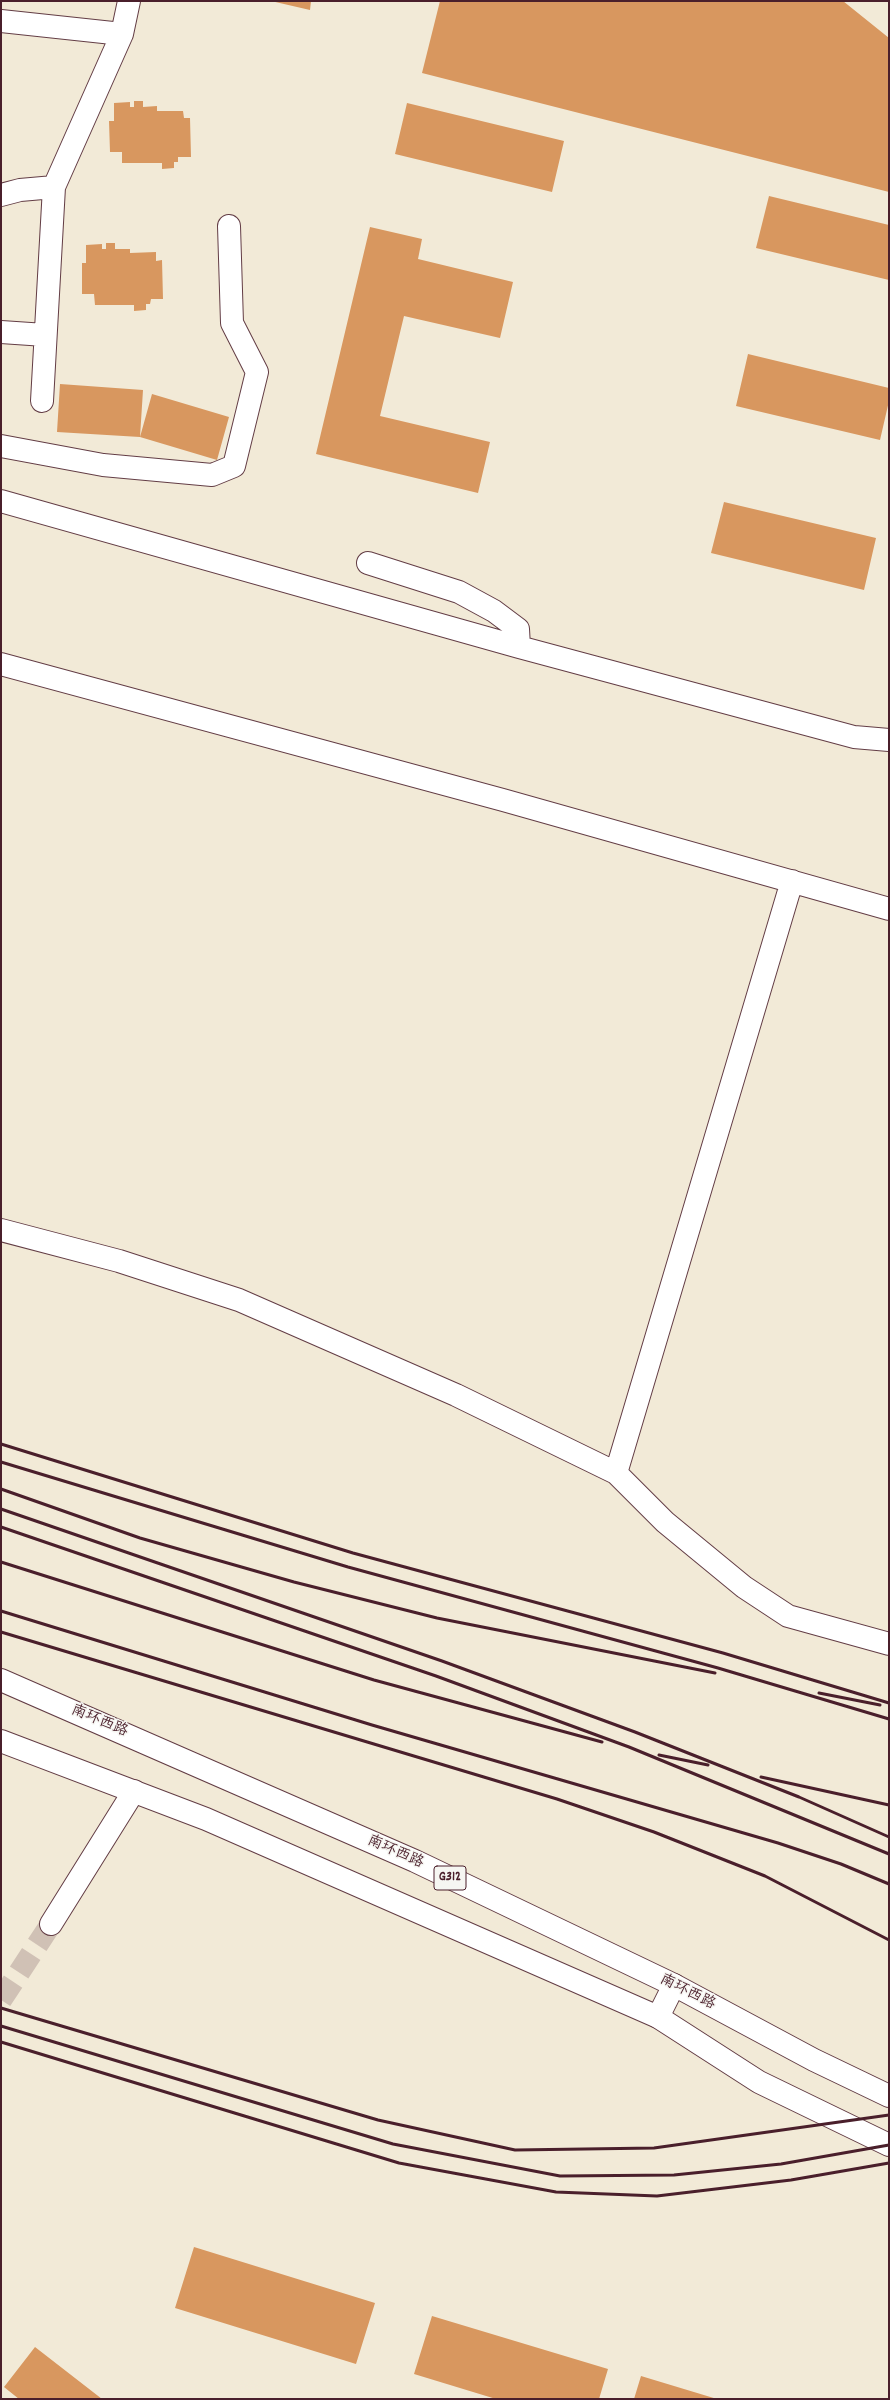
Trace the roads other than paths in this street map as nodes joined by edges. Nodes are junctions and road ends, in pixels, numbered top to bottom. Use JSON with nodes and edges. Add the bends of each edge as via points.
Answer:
{"nodes":[{"id":1,"x":129,"y":1,"type":"edge"},
{"id":2,"x":1,"y":21,"type":"edge"},
{"id":3,"x":122,"y":34,"type":"junction"},
{"id":4,"x":54,"y":187,"type":"junction"},
{"id":5,"x":1,"y":196,"type":"edge"},
{"id":6,"x":229,"y":226,"type":"dead end"},
{"id":7,"x":1,"y":332,"type":"edge"},
{"id":8,"x":45,"y":335,"type":"junction"},
{"id":9,"x":42,"y":401,"type":"dead end"},
{"id":10,"x":1,"y":446,"type":"edge"},
{"id":11,"x":1,"y":501,"type":"edge"},
{"id":12,"x":368,"y":563,"type":"dead end"},
{"id":13,"x":519,"y":647,"type":"junction"},
{"id":14,"x":1,"y":664,"type":"edge"},
{"id":15,"x":889,"y":740,"type":"edge"},
{"id":16,"x":792,"y":881,"type":"junction"},
{"id":17,"x":889,"y":908,"type":"edge"},
{"id":18,"x":1,"y":1230,"type":"edge"},
{"id":19,"x":616,"y":1472,"type":"junction"},
{"id":20,"x":889,"y":1644,"type":"edge"},
{"id":21,"x":1,"y":1680,"type":"edge"},
{"id":22,"x":1,"y":1741,"type":"edge"},
{"id":23,"x":134,"y":1791,"type":"junction"},
{"id":24,"x":51,"y":1924,"type":"tunnel mouth"},
{"id":25,"x":674,"y":1985,"type":"junction"},
{"id":26,"x":658,"y":2017,"type":"junction"},
{"id":27,"x":889,"y":2096,"type":"edge"},
{"id":28,"x":889,"y":2145,"type":"edge"}],
"edges":[{"from":1,"to":3,"type":"main road"},
{"from":2,"to":3,"type":"main road"},
{"from":3,"to":4,"type":"main road"},
{"from":4,"to":5,"type":"main road","via":[[20,190]]},
{"from":4,"to":8,"type":"main road"},
{"from":6,"to":10,"type":"main road","via":[[232,323],[257,372],[234,466],[212,475],[104,465]]},
{"from":7,"to":8,"type":"main road"},
{"from":8,"to":9,"type":"main road"},
{"from":11,"to":13,"type":"main road"},
{"from":12,"to":13,"type":"main road","via":[[459,592],[494,610],[518,629]]},
{"from":13,"to":15,"type":"main road","via":[[854,737]]},
{"from":14,"to":16,"type":"main road"},
{"from":16,"to":17,"type":"main road"},
{"from":16,"to":19,"type":"main road"},
{"from":18,"to":19,"type":"main road","via":[[119,1260],[239,1300],[456,1395]]},
{"from":19,"to":20,"type":"main road","via":[[665,1522],[744,1587],[788,1616]]},
{"from":21,"to":25,"type":"main road","name":"南环西路","number":"G312","via":[[415,1861]]},
{"from":22,"to":23,"type":"main road"},
{"from":23,"to":24,"type":"main road"},
{"from":23,"to":26,"type":"main road","via":[[234,1831]]},
{"from":25,"to":26,"type":"main road"},
{"from":25,"to":27,"type":"main road","name":"南环西路","number":"G312","via":[[814,2060]]},
{"from":26,"to":28,"type":"main road","via":[[759,2082]]}]}
